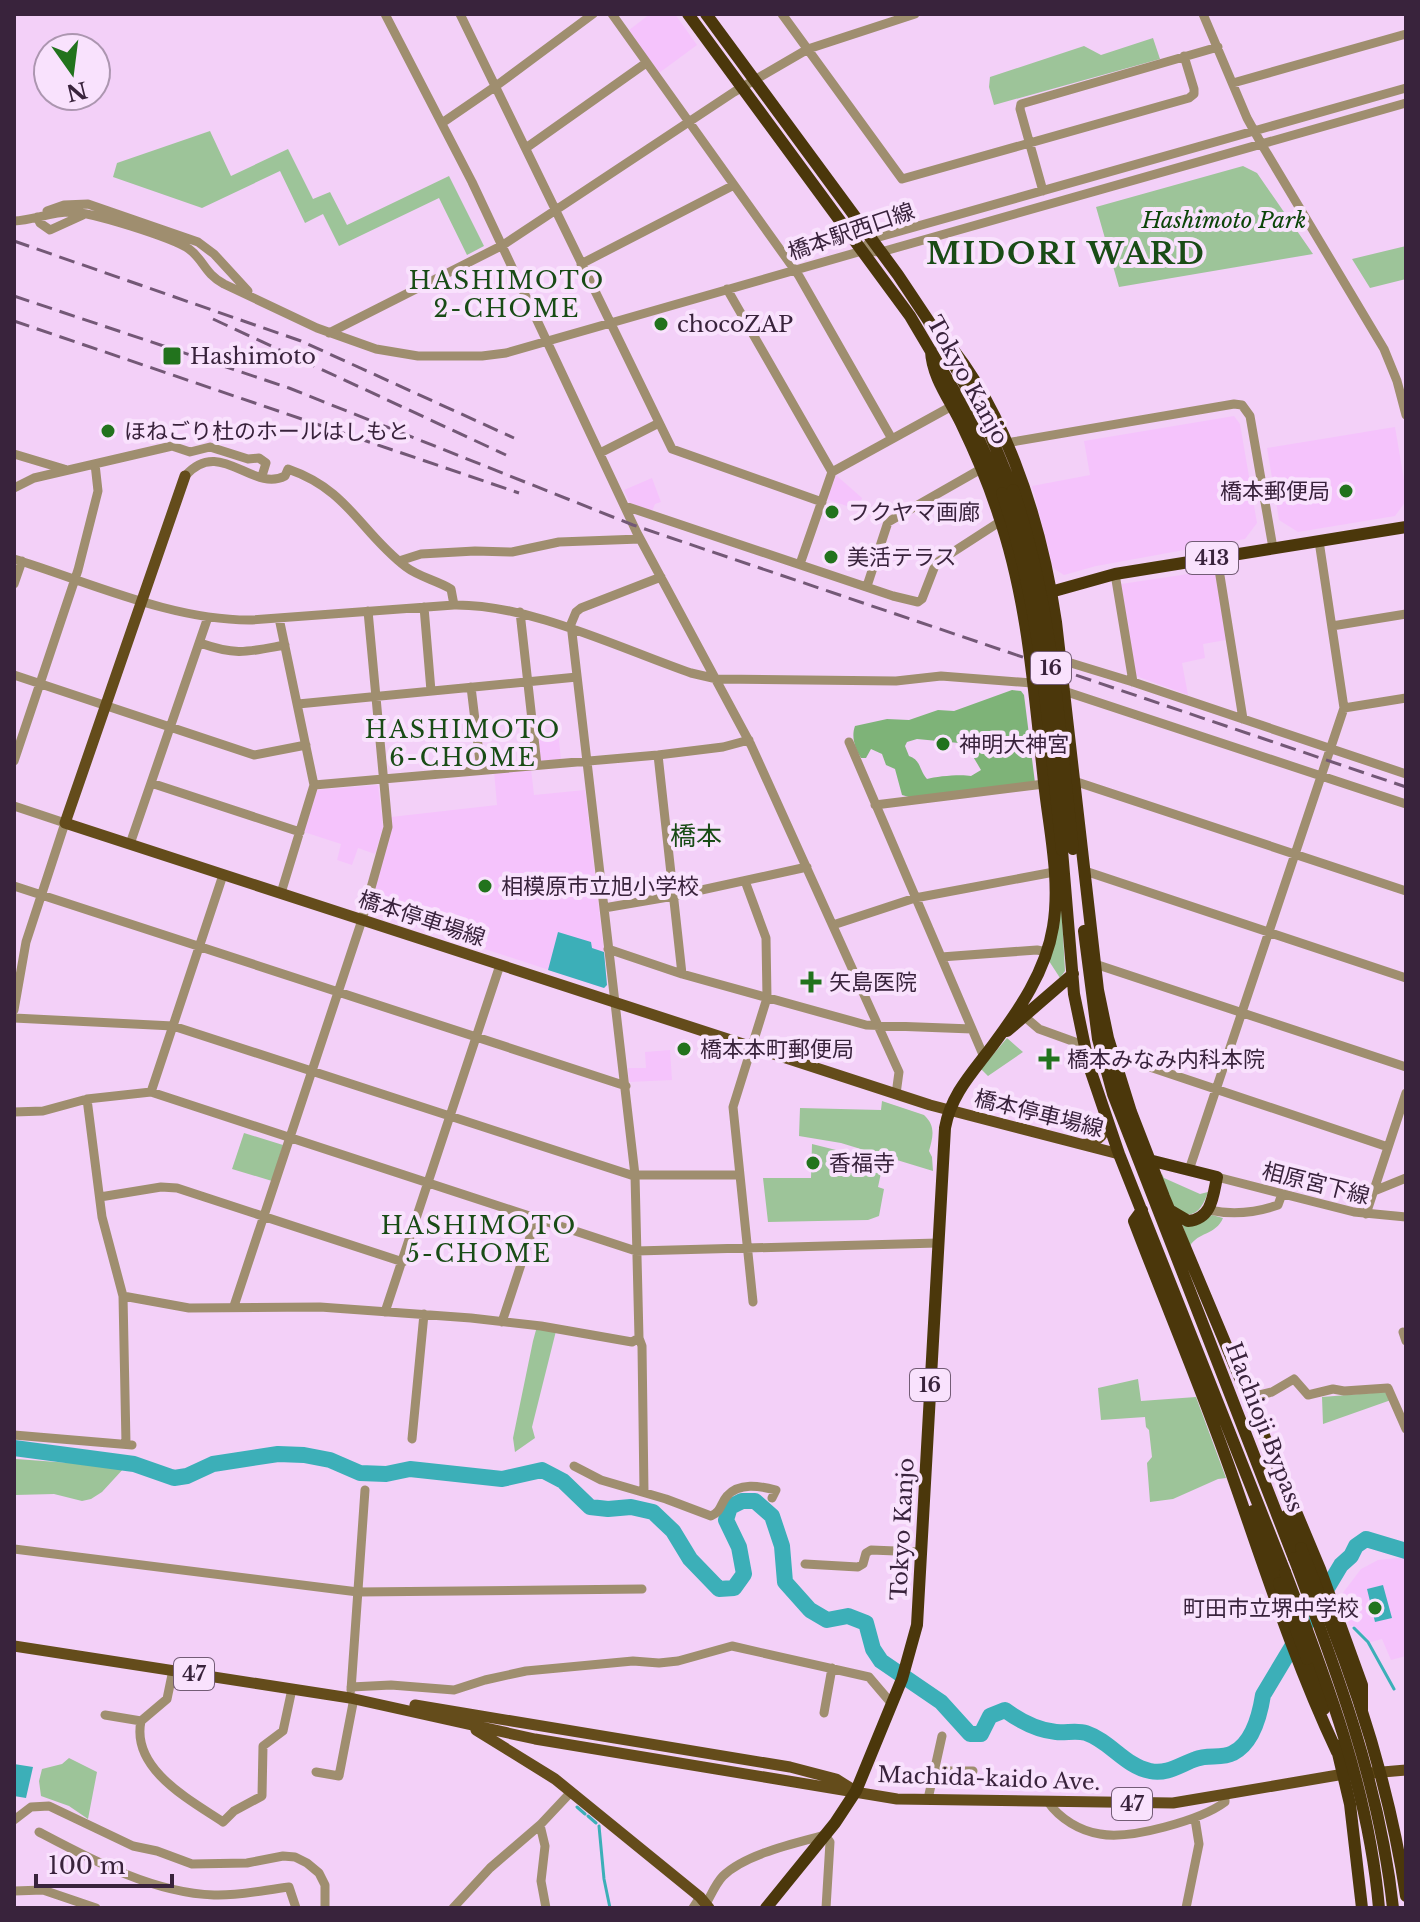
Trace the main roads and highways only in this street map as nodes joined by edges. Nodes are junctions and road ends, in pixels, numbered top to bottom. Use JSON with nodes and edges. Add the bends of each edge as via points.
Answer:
{"nodes":[{"id":1,"x":688,"y":14,"type":"edge"},
{"id":2,"x":706,"y":14,"type":"edge"},
{"id":3,"x":929,"y":322,"type":"junction"},
{"id":4,"x":931,"y":351,"type":"junction"},
{"id":5,"x":185,"y":476,"type":"road end"},
{"id":6,"x":1008,"y":492,"type":"junction"},
{"id":7,"x":1406,"y":527,"type":"edge"},
{"id":8,"x":1051,"y":592,"type":"junction"},
{"id":9,"x":1020,"y":599,"type":"junction"},
{"id":10,"x":1068,"y":723,"type":"junction"},
{"id":11,"x":1038,"y":728,"type":"junction"},
{"id":12,"x":1067,"y":849,"type":"junction"},
{"id":13,"x":1091,"y":964,"type":"junction"},
{"id":14,"x":1073,"y":974,"type":"junction"},
{"id":15,"x":994,"y":1044,"type":"junction"},
{"id":16,"x":949,"y":1110,"type":"junction"},
{"id":17,"x":1106,"y":1116,"type":"junction"},
{"id":18,"x":1080,"y":1145,"type":"junction"},
{"id":19,"x":1119,"y":1154,"type":"junction"},
{"id":20,"x":1143,"y":1159,"type":"junction"},
{"id":21,"x":1167,"y":1205,"type":"junction"},
{"id":22,"x":1142,"y":1210,"type":"junction"},
{"id":23,"x":1209,"y":1339,"type":"junction"},
{"id":24,"x":1298,"y":1553,"type":"junction"},
{"id":25,"x":1282,"y":1578,"type":"junction"},
{"id":26,"x":14,"y":1646,"type":"edge"},
{"id":27,"x":1303,"y":1662,"type":"junction"},
{"id":28,"x":375,"y":1702,"type":"junction"},
{"id":29,"x":1362,"y":1710,"type":"junction"},
{"id":30,"x":464,"y":1719,"type":"junction"},
{"id":31,"x":542,"y":1725,"type":"junction"},
{"id":32,"x":535,"y":1739,"type":"junction"},
{"id":33,"x":515,"y":1743,"type":"junction"},
{"id":34,"x":691,"y":1750,"type":"junction"},
{"id":35,"x":528,"y":1761,"type":"junction"},
{"id":36,"x":688,"y":1765,"type":"junction"},
{"id":37,"x":1406,"y":1770,"type":"edge"},
{"id":38,"x":1380,"y":1773,"type":"junction"},
{"id":39,"x":1343,"y":1774,"type":"junction"},
{"id":40,"x":856,"y":1791,"type":"junction"},
{"id":41,"x":1406,"y":1896,"type":"edge"},
{"id":42,"x":705,"y":1903,"type":"edge"},
{"id":43,"x":766,"y":1908,"type":"edge"},
{"id":44,"x":1362,"y":1908,"type":"edge"},
{"id":45,"x":1379,"y":1908,"type":"edge"},
{"id":46,"x":1393,"y":1908,"type":"edge"}],
"edges":[{"from":1,"to":4,"type":"highway","name":"Tokyo Kanjo","number":"16"},
{"from":2,"to":3,"type":"highway","name":"Tokyo Kanjo","number":"16"},
{"from":3,"to":6,"type":"highway","name":"Tokyo Kanjo","number":"16","via":[[985,422]]},
{"from":3,"to":8,"type":"highway","number":"16","via":[[970,373],[1006,443],[1038,534]]},
{"from":4,"to":6,"type":"highway","name":"Tokyo Kanjo","number":"16"},
{"from":4,"to":9,"type":"highway","number":"16","via":[[931,364],[1001,521]]},
{"from":5,"to":16,"type":"main road","name":"橋本停車場線","via":[[65,823]]},
{"from":6,"to":12,"type":"highway","name":"Tokyo Kanjo","number":"16","bridge":true,"via":[[1032,551],[1043,602]]},
{"from":7,"to":8,"type":"highway","number":"413","via":[[1115,574]]},
{"from":8,"to":9,"type":"highway","number":"413"},
{"from":8,"to":10,"type":"highway","number":"16"},
{"from":9,"to":11,"type":"highway","number":"16"},
{"from":10,"to":11,"type":"highway","via":[[1063,729]]},
{"from":10,"to":13,"type":"highway","number":"16"},
{"from":11,"to":15,"type":"highway","number":"16","via":[[1054,872],[1054,926],[1033,985]]},
{"from":12,"to":13,"type":"highway","name":"Tokyo Kanjo","number":"16"},
{"from":12,"to":14,"type":"highway","name":"Tokyo Kanjo","number":"16"},
{"from":13,"to":20,"type":"highway","number":"16"},
{"from":13,"to":20,"type":"highway","name":"Hachioji Bypass","number":"16","via":[[1100,1051]]},
{"from":14,"to":15,"type":"highway","number":"16"},
{"from":14,"to":17,"type":"highway","name":"Hachioji Bypass","number":"16","via":[[1078,1019]]},
{"from":15,"to":16,"type":"highway","number":"16"},
{"from":16,"to":18,"type":"main road","name":"橋本停車場線"},
{"from":16,"to":40,"type":"highway","name":"Tokyo Kanjo","number":"16","via":[[917,1625],[909,1660]]},
{"from":17,"to":18,"type":"main road","via":[[1102,1136]]},
{"from":17,"to":19,"type":"highway","name":"Hachioji Bypass","number":"16"},
{"from":18,"to":19,"type":"main road","name":"橋本停車場線"},
{"from":19,"to":20,"type":"highway"},
{"from":19,"to":22,"type":"highway","name":"Hachioji Bypass","number":"16"},
{"from":20,"to":21,"type":"highway","number":"16"},
{"from":20,"to":21,"type":"highway","via":[[1217,1177],[1209,1210],[1200,1219],[1188,1221]]},
{"from":20,"to":23,"type":"highway","name":"Hachioji Bypass","number":"16"},
{"from":21,"to":23,"type":"highway","number":"16"},
{"from":21,"to":29,"type":"highway","number":"16","via":[[1320,1569],[1362,1685]]},
{"from":22,"to":25,"type":"highway","name":"Hachioji Bypass","number":"16"},
{"from":22,"to":27,"type":"highway","number":"16","via":[[1134,1221]]},
{"from":23,"to":24,"type":"highway","name":"Hachioji Bypass","number":"16"},
{"from":24,"to":29,"type":"highway","number":"16","bridge":true},
{"from":24,"to":46,"type":"highway","name":"Hachioji Bypass","number":"16","bridge":true,"via":[[1362,1749]]},
{"from":25,"to":27,"type":"highway","number":"16","bridge":true},
{"from":25,"to":45,"type":"highway","number":"16","bridge":true,"via":[[1327,1683],[1349,1752]]},
{"from":26,"to":28,"type":"main road","name":"Machida-kaido Ave.","number":"47","via":[[352,1694]]},
{"from":27,"to":39,"type":"highway","number":"16"},
{"from":28,"to":30,"type":"main road","name":"Machida-kaido Ave.","number":"47"},
{"from":28,"to":30,"type":"main road","name":"Machida-kaido Ave.","number":"47","via":[[439,1708]]},
{"from":29,"to":38,"type":"highway","number":"16"},
{"from":30,"to":31,"type":"main road","name":"Machida-kaido Ave.","number":"47"},
{"from":30,"to":33,"type":"main road","number":"47"},
{"from":30,"to":33,"type":"main road","number":"47","via":[[489,1721]]},
{"from":31,"to":33,"type":"main road"},
{"from":31,"to":34,"type":"main road","name":"Machida-kaido Ave.","number":"47"},
{"from":32,"to":33,"type":"main road","name":"Machida-kaido Ave.","number":"47"},
{"from":32,"to":35,"type":"main road","via":[[525,1749]]},
{"from":32,"to":36,"type":"main road","name":"Machida-kaido Ave.","number":"47"},
{"from":33,"to":35,"type":"main road","number":"47"},
{"from":34,"to":36,"type":"main road"},
{"from":34,"to":40,"type":"main road","name":"Machida-kaido Ave.","number":"47","via":[[790,1767],[836,1779]]},
{"from":35,"to":42,"type":"main road","number":"47"},
{"from":36,"to":40,"type":"main road","name":"Machida-kaido Ave.","number":"47"},
{"from":37,"to":38,"type":"main road","name":"Machida-kaido Ave.","number":"47"},
{"from":38,"to":39,"type":"main road","name":"Machida-kaido Ave.","number":"47"},
{"from":38,"to":41,"type":"highway","number":"16"},
{"from":39,"to":40,"type":"main road","name":"Machida-kaido Ave.","number":"47","via":[[1141,1804],[887,1798]]},
{"from":39,"to":44,"type":"highway","number":"16"},
{"from":40,"to":43,"type":"highway","name":"Tokyo Kanjo","number":"16"}]}
